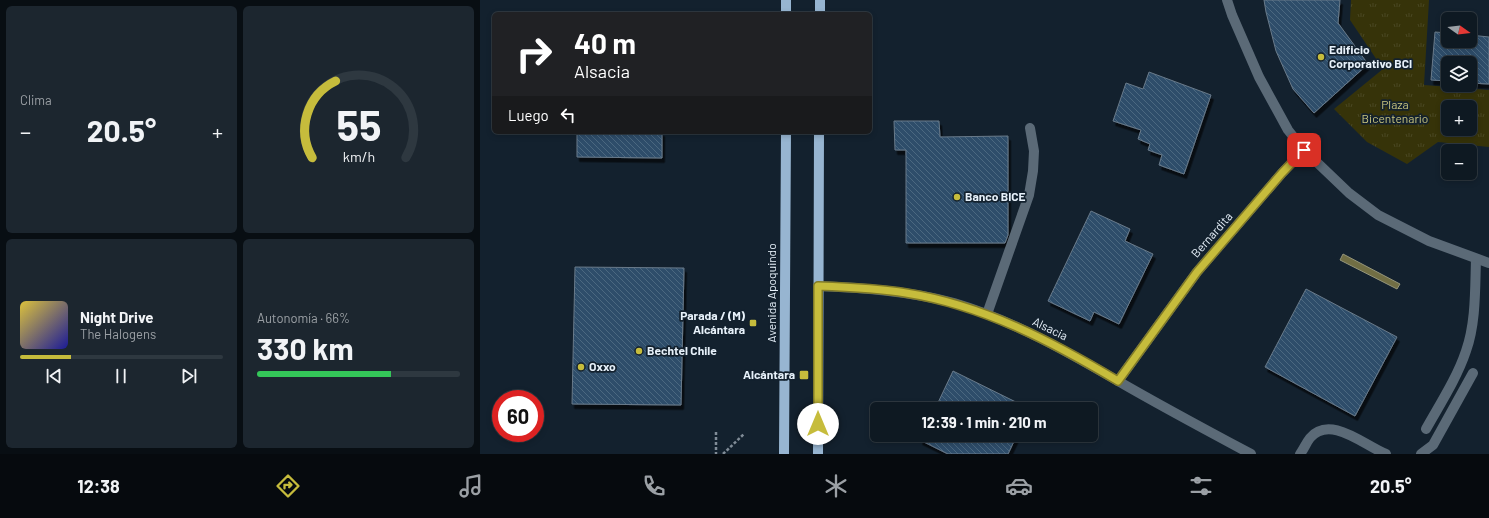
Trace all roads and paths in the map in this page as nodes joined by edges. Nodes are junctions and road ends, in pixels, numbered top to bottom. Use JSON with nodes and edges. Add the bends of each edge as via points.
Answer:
{"nodes":[{"id":1,"x":786,"y":0,"type":"edge"},
{"id":2,"x":820,"y":0,"type":"edge"},
{"id":3,"x":1227,"y":0,"type":"edge"},
{"id":4,"x":786,"y":12,"type":"edge"},
{"id":5,"x":820,"y":12,"type":"edge"},
{"id":6,"x":1030,"y":128,"type":"dead end"},
{"id":7,"x":786,"y":134,"type":"edge"},
{"id":8,"x":819,"y":134,"type":"edge"},
{"id":9,"x":1304,"y":150,"type":"junction"},
{"id":10,"x":1476,"y":259,"type":"junction"},
{"id":11,"x":1489,"y":263,"type":"edge"},
{"id":12,"x":818,"y":286,"type":"junction"},
{"id":13,"x":987,"y":314,"type":"junction"},
{"id":14,"x":1473,"y":373,"type":"dead end"},
{"id":15,"x":1118,"y":381,"type":"junction"},
{"id":16,"x":1426,"y":429,"type":"dead end"},
{"id":17,"x":716,"y":432,"type":"dead end"},
{"id":18,"x":744,"y":434,"type":"dead end"},
{"id":19,"x":716,"y":454,"type":"edge"},
{"id":20,"x":723,"y":454,"type":"edge"},
{"id":21,"x":784,"y":454,"type":"edge"},
{"id":22,"x":818,"y":454,"type":"edge"},
{"id":23,"x":1251,"y":454,"type":"edge"},
{"id":24,"x":1300,"y":454,"type":"edge"},
{"id":25,"x":1386,"y":454,"type":"edge"},
{"id":26,"x":1421,"y":454,"type":"edge"}],
"edges":[{"from":1,"to":4,"type":"main road"},
{"from":2,"to":5,"type":"main road"},
{"from":3,"to":9,"type":"street","via":[[1259,77],[1288,130]]},
{"from":6,"to":13,"type":"street","via":[[1034,151],[1029,194]]},
{"from":7,"to":21,"type":"main road","name":"Avenida Apoquindo"},
{"from":8,"to":12,"type":"main road"},
{"from":9,"to":10,"type":"street","via":[[1349,193],[1378,215],[1429,241]]},
{"from":9,"to":15,"type":"street","name":"Bernardita","via":[[1197,272]]},
{"from":10,"to":11,"type":"street"},
{"from":10,"to":16,"type":"street","via":[[1471,329],[1467,346],[1461,363]]},
{"from":12,"to":13,"type":"street","name":"Alsacia","via":[[906,293]]},
{"from":12,"to":22,"type":"main road"},
{"from":13,"to":15,"type":"street","name":"Alsacia","via":[[1083,360]]},
{"from":14,"to":26,"type":"street","via":[[1433,445]]},
{"from":15,"to":23,"type":"street","name":"Alsacia"},
{"from":17,"to":19,"type":"path"},
{"from":18,"to":20,"type":"path"},
{"from":24,"to":25,"type":"street","via":[[1315,433],[1329,429],[1342,432]]}]}
